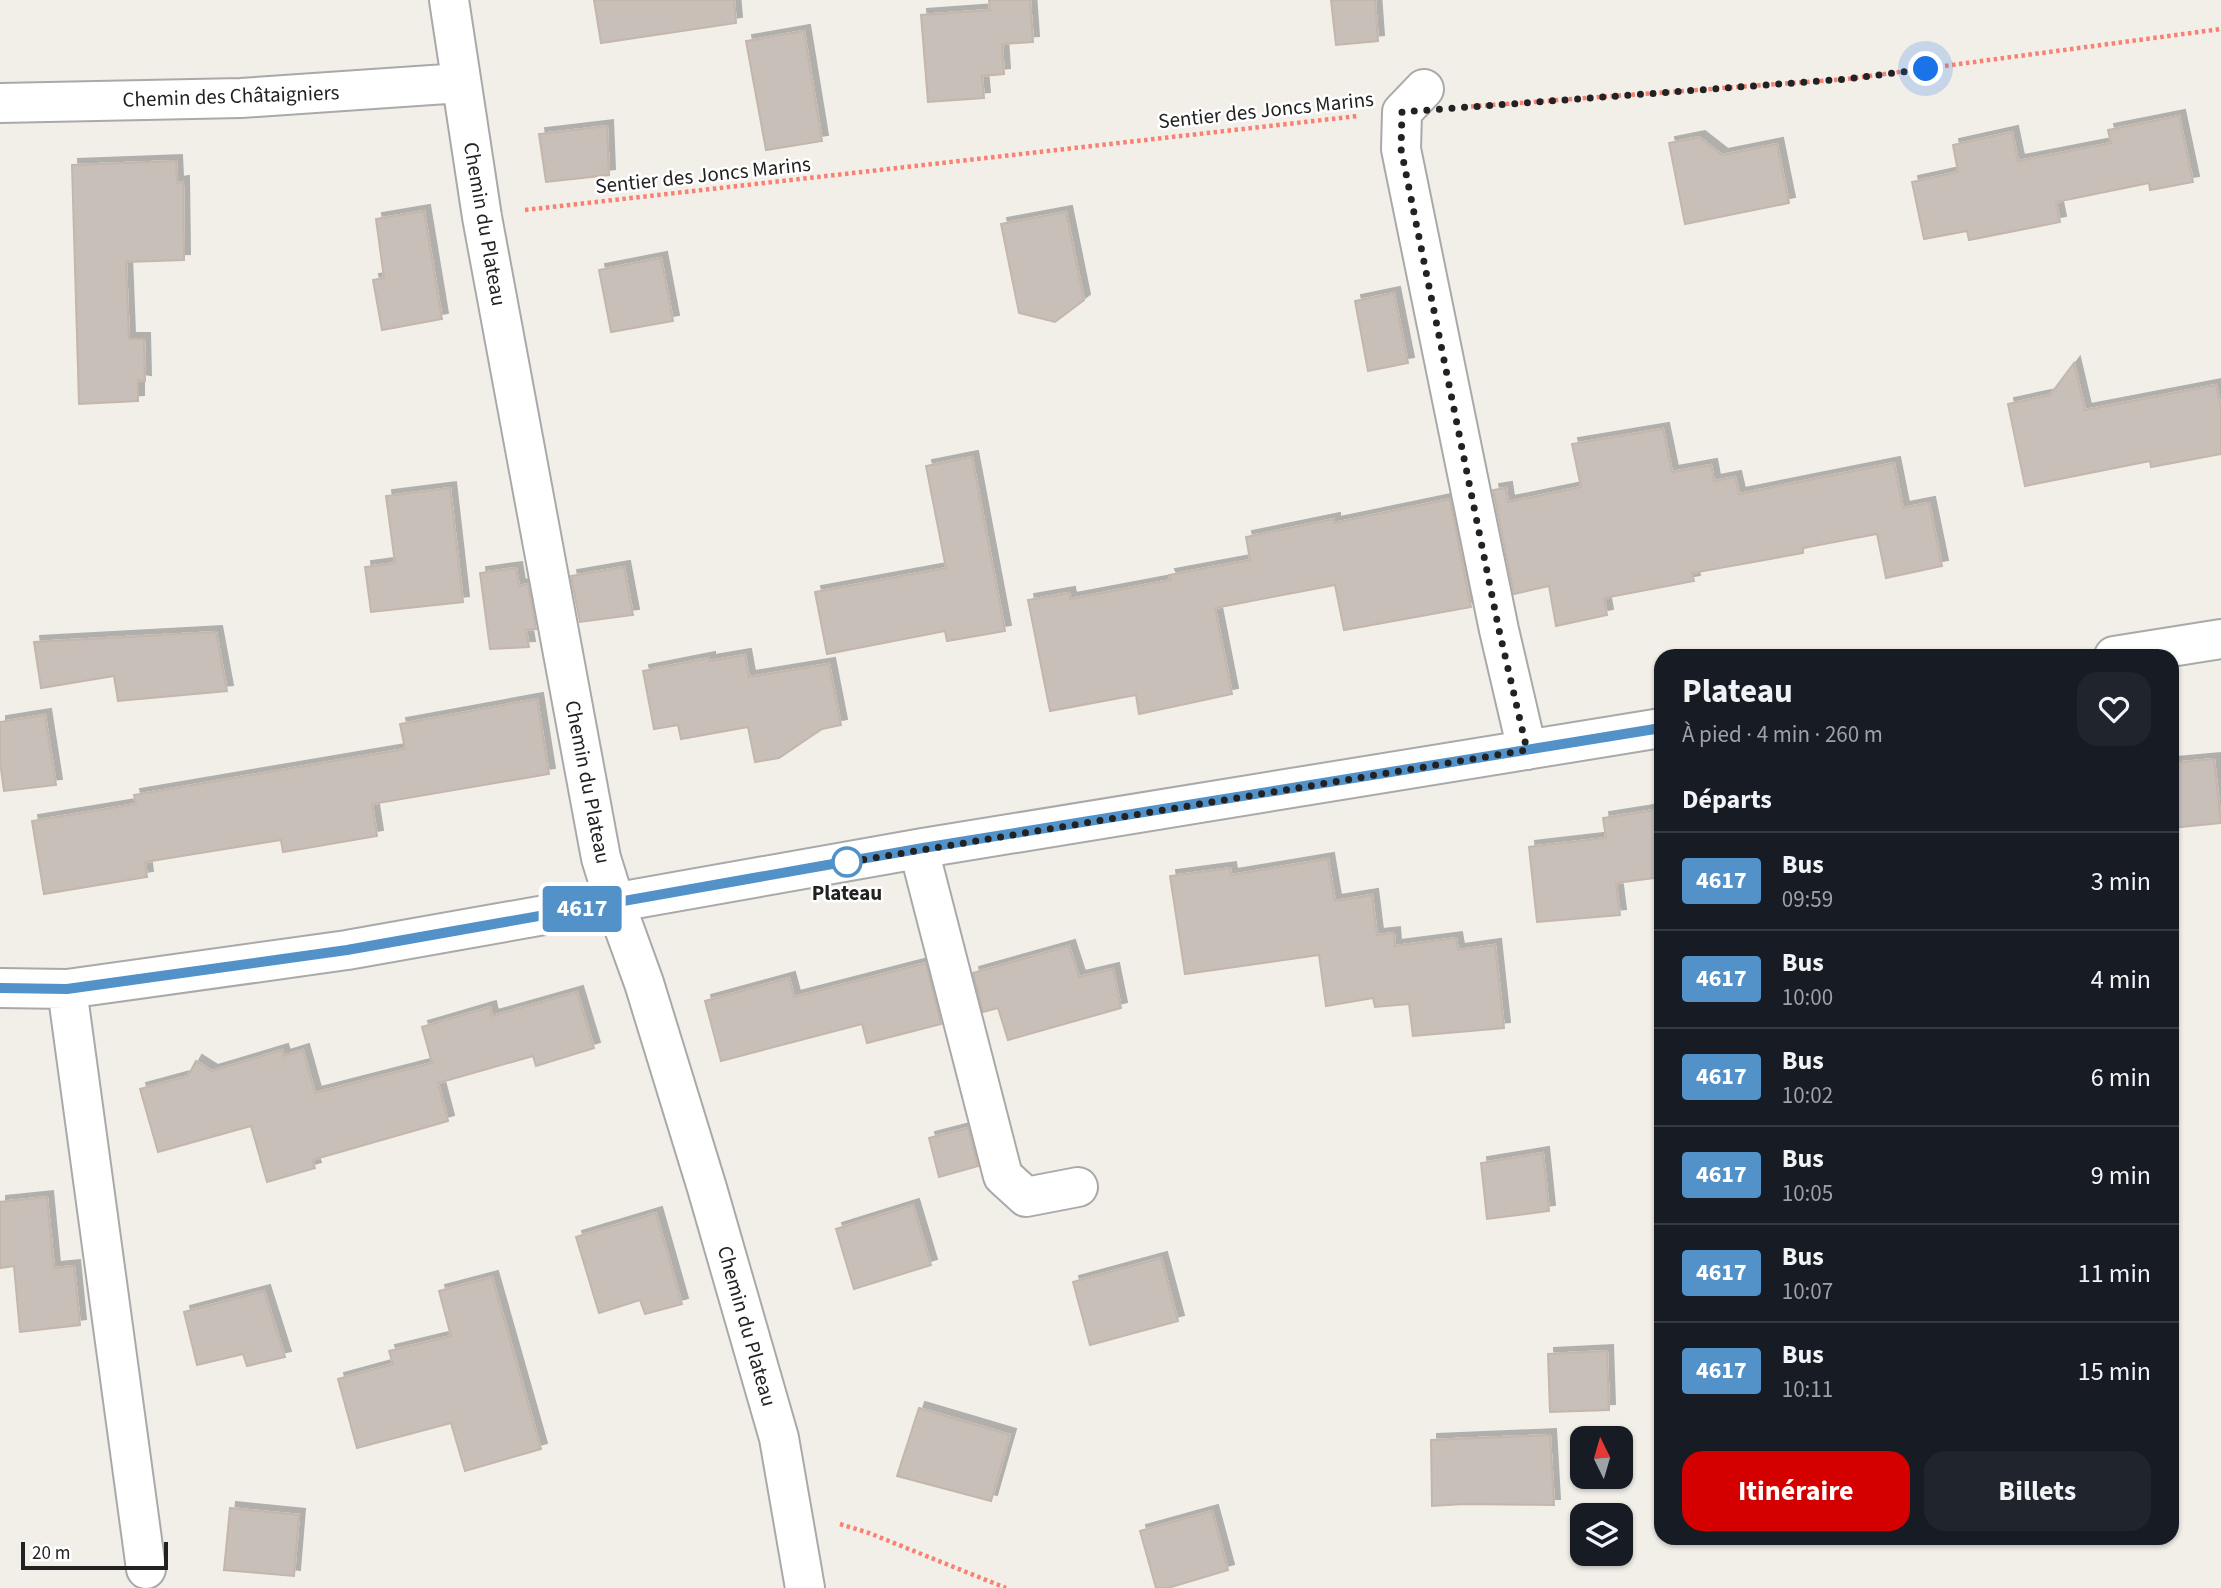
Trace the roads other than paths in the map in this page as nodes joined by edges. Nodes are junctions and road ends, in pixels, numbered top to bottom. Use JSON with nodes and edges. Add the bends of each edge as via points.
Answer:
{"nodes":[{"id":1,"x":449,"y":0,"type":"edge"},
{"id":2,"x":461,"y":83,"type":"junction"},
{"id":3,"x":1413,"y":101,"type":"road end"},
{"id":4,"x":0,"y":103,"type":"edge"},
{"id":5,"x":2221,"y":639,"type":"edge"},
{"id":6,"x":2159,"y":649,"type":"edge"},
{"id":7,"x":1654,"y":729,"type":"edge"},
{"id":8,"x":1527,"y":750,"type":"junction"},
{"id":9,"x":919,"y":850,"type":"junction"},
{"id":10,"x":615,"y":903,"type":"junction"},
{"id":11,"x":0,"y":988,"type":"edge"},
{"id":12,"x":67,"y":989,"type":"junction"},
{"id":13,"x":1079,"y":1187,"type":"dead end"},
{"id":14,"x":146,"y":1569,"type":"dead end"},
{"id":15,"x":805,"y":1588,"type":"edge"}],
"edges":[{"from":1,"to":2,"type":"street","name":"Chemin du Plateau"},
{"from":2,"to":4,"type":"street","name":"Chemin des Châtaigniers","via":[[241,98]]},
{"from":2,"to":10,"type":"street","name":"Chemin du Plateau","via":[[601,858]]},
{"from":3,"to":8,"type":"street","via":[[1401,149]]},
{"from":5,"to":6,"type":"street"},
{"from":7,"to":8,"type":"street"},
{"from":8,"to":9,"type":"street"},
{"from":9,"to":10,"type":"street"},
{"from":9,"to":13,"type":"street","via":[[1003,1176],[1026,1197]]},
{"from":10,"to":12,"type":"street","via":[[347,950]]},
{"from":10,"to":15,"type":"street","name":"Chemin du Plateau","via":[[707,1188],[779,1438]]},
{"from":11,"to":12,"type":"street"},
{"from":12,"to":14,"type":"street"}]}
